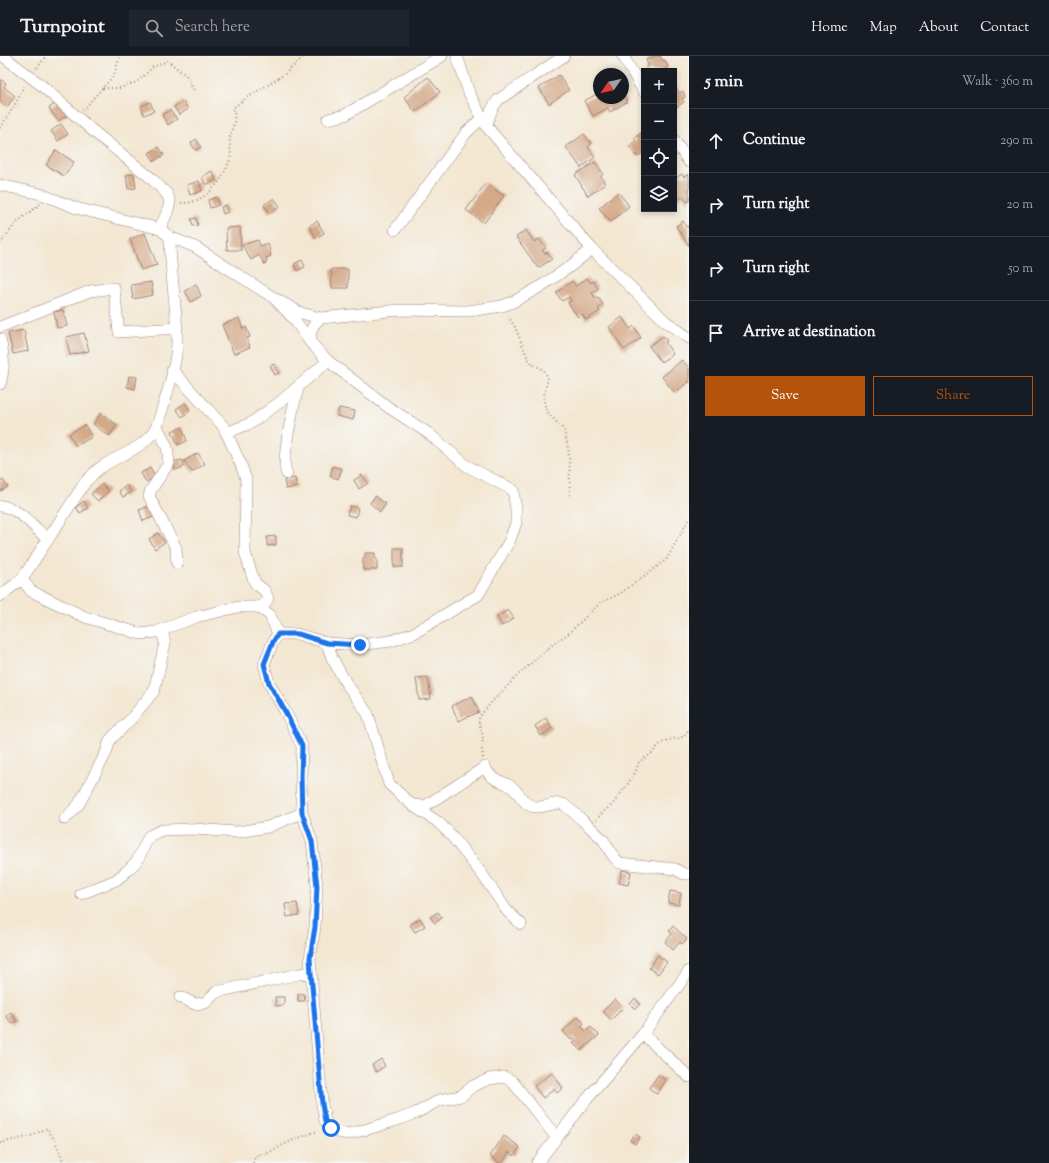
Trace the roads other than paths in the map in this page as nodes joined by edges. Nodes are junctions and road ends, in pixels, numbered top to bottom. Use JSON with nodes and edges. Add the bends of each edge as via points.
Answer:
{"nodes":[{"id":1,"x":3,"y":56,"type":"edge"},
{"id":2,"x":442,"y":56,"type":"edge"},
{"id":3,"x":457,"y":56,"type":"edge"},
{"id":4,"x":564,"y":56,"type":"edge"},
{"id":5,"x":623,"y":56,"type":"edge"},
{"id":6,"x":641,"y":87,"type":"edge"},
{"id":7,"x":328,"y":119,"type":"dead end"},
{"id":8,"x":484,"y":123,"type":"junction"},
{"id":9,"x":677,"y":144,"type":"edge"},
{"id":10,"x":689,"y":162,"type":"edge"},
{"id":11,"x":0,"y":185,"type":"edge"},
{"id":12,"x":160,"y":229,"type":"junction"},
{"id":13,"x":395,"y":230,"type":"dead end"},
{"id":14,"x":170,"y":237,"type":"junction"},
{"id":15,"x":592,"y":249,"type":"junction"},
{"id":16,"x":274,"y":298,"type":"junction"},
{"id":17,"x":321,"y":318,"type":"junction"},
{"id":18,"x":0,"y":328,"type":"edge"},
{"id":19,"x":176,"y":328,"type":"junction"},
{"id":20,"x":689,"y":338,"type":"edge"},
{"id":21,"x":0,"y":339,"type":"edge"},
{"id":22,"x":310,"y":343,"type":"junction"},
{"id":23,"x":328,"y":361,"type":"junction"},
{"id":24,"x":172,"y":370,"type":"junction"},
{"id":25,"x":0,"y":384,"type":"edge"},
{"id":26,"x":298,"y":388,"type":"junction"},
{"id":27,"x":157,"y":426,"type":"junction"},
{"id":28,"x":226,"y":432,"type":"junction"},
{"id":29,"x":287,"y":474,"type":"dead end"},
{"id":30,"x":0,"y":506,"type":"edge"},
{"id":31,"x":48,"y":540,"type":"junction"},
{"id":32,"x":177,"y":563,"type":"dead end"},
{"id":33,"x":22,"y":579,"type":"junction"},
{"id":34,"x":0,"y":596,"type":"edge"},
{"id":35,"x":258,"y":607,"type":"junction"},
{"id":36,"x":162,"y":630,"type":"junction"},
{"id":37,"x":278,"y":634,"type":"junction"},
{"id":38,"x":327,"y":643,"type":"junction"},
{"id":39,"x":412,"y":805,"type":"junction"},
{"id":40,"x":302,"y":813,"type":"junction"},
{"id":41,"x":65,"y":819,"type":"dead end"},
{"id":42,"x":689,"y":874,"type":"edge"},
{"id":43,"x":80,"y":894,"type":"dead end"},
{"id":44,"x":521,"y":924,"type":"dead end"},
{"id":45,"x":689,"y":971,"type":"edge"},
{"id":46,"x":311,"y":973,"type":"junction"},
{"id":47,"x":180,"y":997,"type":"dead end"},
{"id":48,"x":643,"y":1034,"type":"junction"},
{"id":49,"x":689,"y":1077,"type":"edge"},
{"id":50,"x":557,"y":1138,"type":"junction"},
{"id":51,"x":538,"y":1163,"type":"edge"}],
"edges":[{"from":1,"to":12,"type":"street","via":[[167,194],[170,202]]},
{"from":2,"to":7,"type":"street","via":[[345,115]]},
{"from":3,"to":8,"type":"street","via":[[469,93]]},
{"from":4,"to":8,"type":"street","via":[[498,100],[490,109]]},
{"from":5,"to":6,"type":"street"},
{"from":8,"to":13,"type":"street","via":[[466,133]]},
{"from":8,"to":15,"type":"street"},
{"from":9,"to":10,"type":"street"},
{"from":11,"to":12,"type":"street","via":[[41,194],[76,208]]},
{"from":12,"to":14,"type":"street"},
{"from":14,"to":16,"type":"street","via":[[195,248]]},
{"from":14,"to":19,"type":"street"},
{"from":15,"to":17,"type":"street","via":[[538,288],[502,306],[468,311],[399,310]]},
{"from":15,"to":20,"type":"street","via":[[665,321]]},
{"from":16,"to":17,"type":"street","via":[[301,313]]},
{"from":16,"to":22,"type":"street","via":[[294,319]]},
{"from":17,"to":22,"type":"street","via":[[313,324]]},
{"from":18,"to":19,"type":"street","via":[[90,291],[114,288],[119,332]]},
{"from":19,"to":24,"type":"street"},
{"from":21,"to":25,"type":"street","via":[[4,355]]},
{"from":22,"to":23,"type":"street"},
{"from":23,"to":26,"type":"street"},
{"from":23,"to":38,"type":"street","via":[[388,407],[428,433],[467,466],[513,490],[516,523],[510,540],[478,595],[414,632],[391,641],[360,645]]},
{"from":24,"to":27,"type":"street"},
{"from":24,"to":28,"type":"street","via":[[224,426]]},
{"from":26,"to":28,"type":"street","via":[[251,424]]},
{"from":26,"to":29,"type":"street","via":[[287,446]]},
{"from":27,"to":31,"type":"street","via":[[142,445],[99,468],[86,481]]},
{"from":27,"to":32,"type":"street","via":[[167,447],[169,463],[149,496],[176,548]]},
{"from":28,"to":35,"type":"street","via":[[246,479],[245,552],[255,583],[265,591],[268,598],[263,606]]},
{"from":30,"to":31,"type":"street","via":[[7,506],[20,514]]},
{"from":31,"to":33,"type":"street"},
{"from":33,"to":34,"type":"street"},
{"from":33,"to":36,"type":"street","via":[[31,591],[85,617],[141,634]]},
{"from":35,"to":36,"type":"street","via":[[238,607],[196,617]]},
{"from":35,"to":37,"type":"street","via":[[270,615]]},
{"from":36,"to":41,"type":"street","via":[[165,642],[154,691],[110,740],[106,753],[79,804]]},
{"from":37,"to":38,"type":"street","via":[[298,634]]},
{"from":37,"to":40,"type":"street","via":[[264,664],[269,683],[302,746]]},
{"from":38,"to":39,"type":"street","via":[[332,658],[368,714],[389,784]]},
{"from":39,"to":42,"type":"street","via":[[425,806],[485,767],[494,780],[501,780],[514,788],[526,803],[536,807],[563,804],[603,840],[620,863],[675,869]]},
{"from":39,"to":44,"type":"street","via":[[438,822],[451,835],[508,911]]},
{"from":40,"to":43,"type":"street","via":[[268,827],[237,832],[162,830],[149,836],[137,862],[116,880]]},
{"from":40,"to":46,"type":"street","via":[[312,841],[317,886],[310,958]]},
{"from":45,"to":48,"type":"street"},
{"from":46,"to":47,"type":"street","via":[[216,992],[205,1003],[196,1004]]},
{"from":46,"to":50,"type":"street","via":[[322,1104],[325,1121],[333,1130],[348,1134],[368,1129],[416,1113],[440,1100],[461,1096],[473,1086],[504,1076],[512,1081]]},
{"from":48,"to":49,"type":"street"},
{"from":48,"to":50,"type":"street"},
{"from":50,"to":51,"type":"street"}]}
